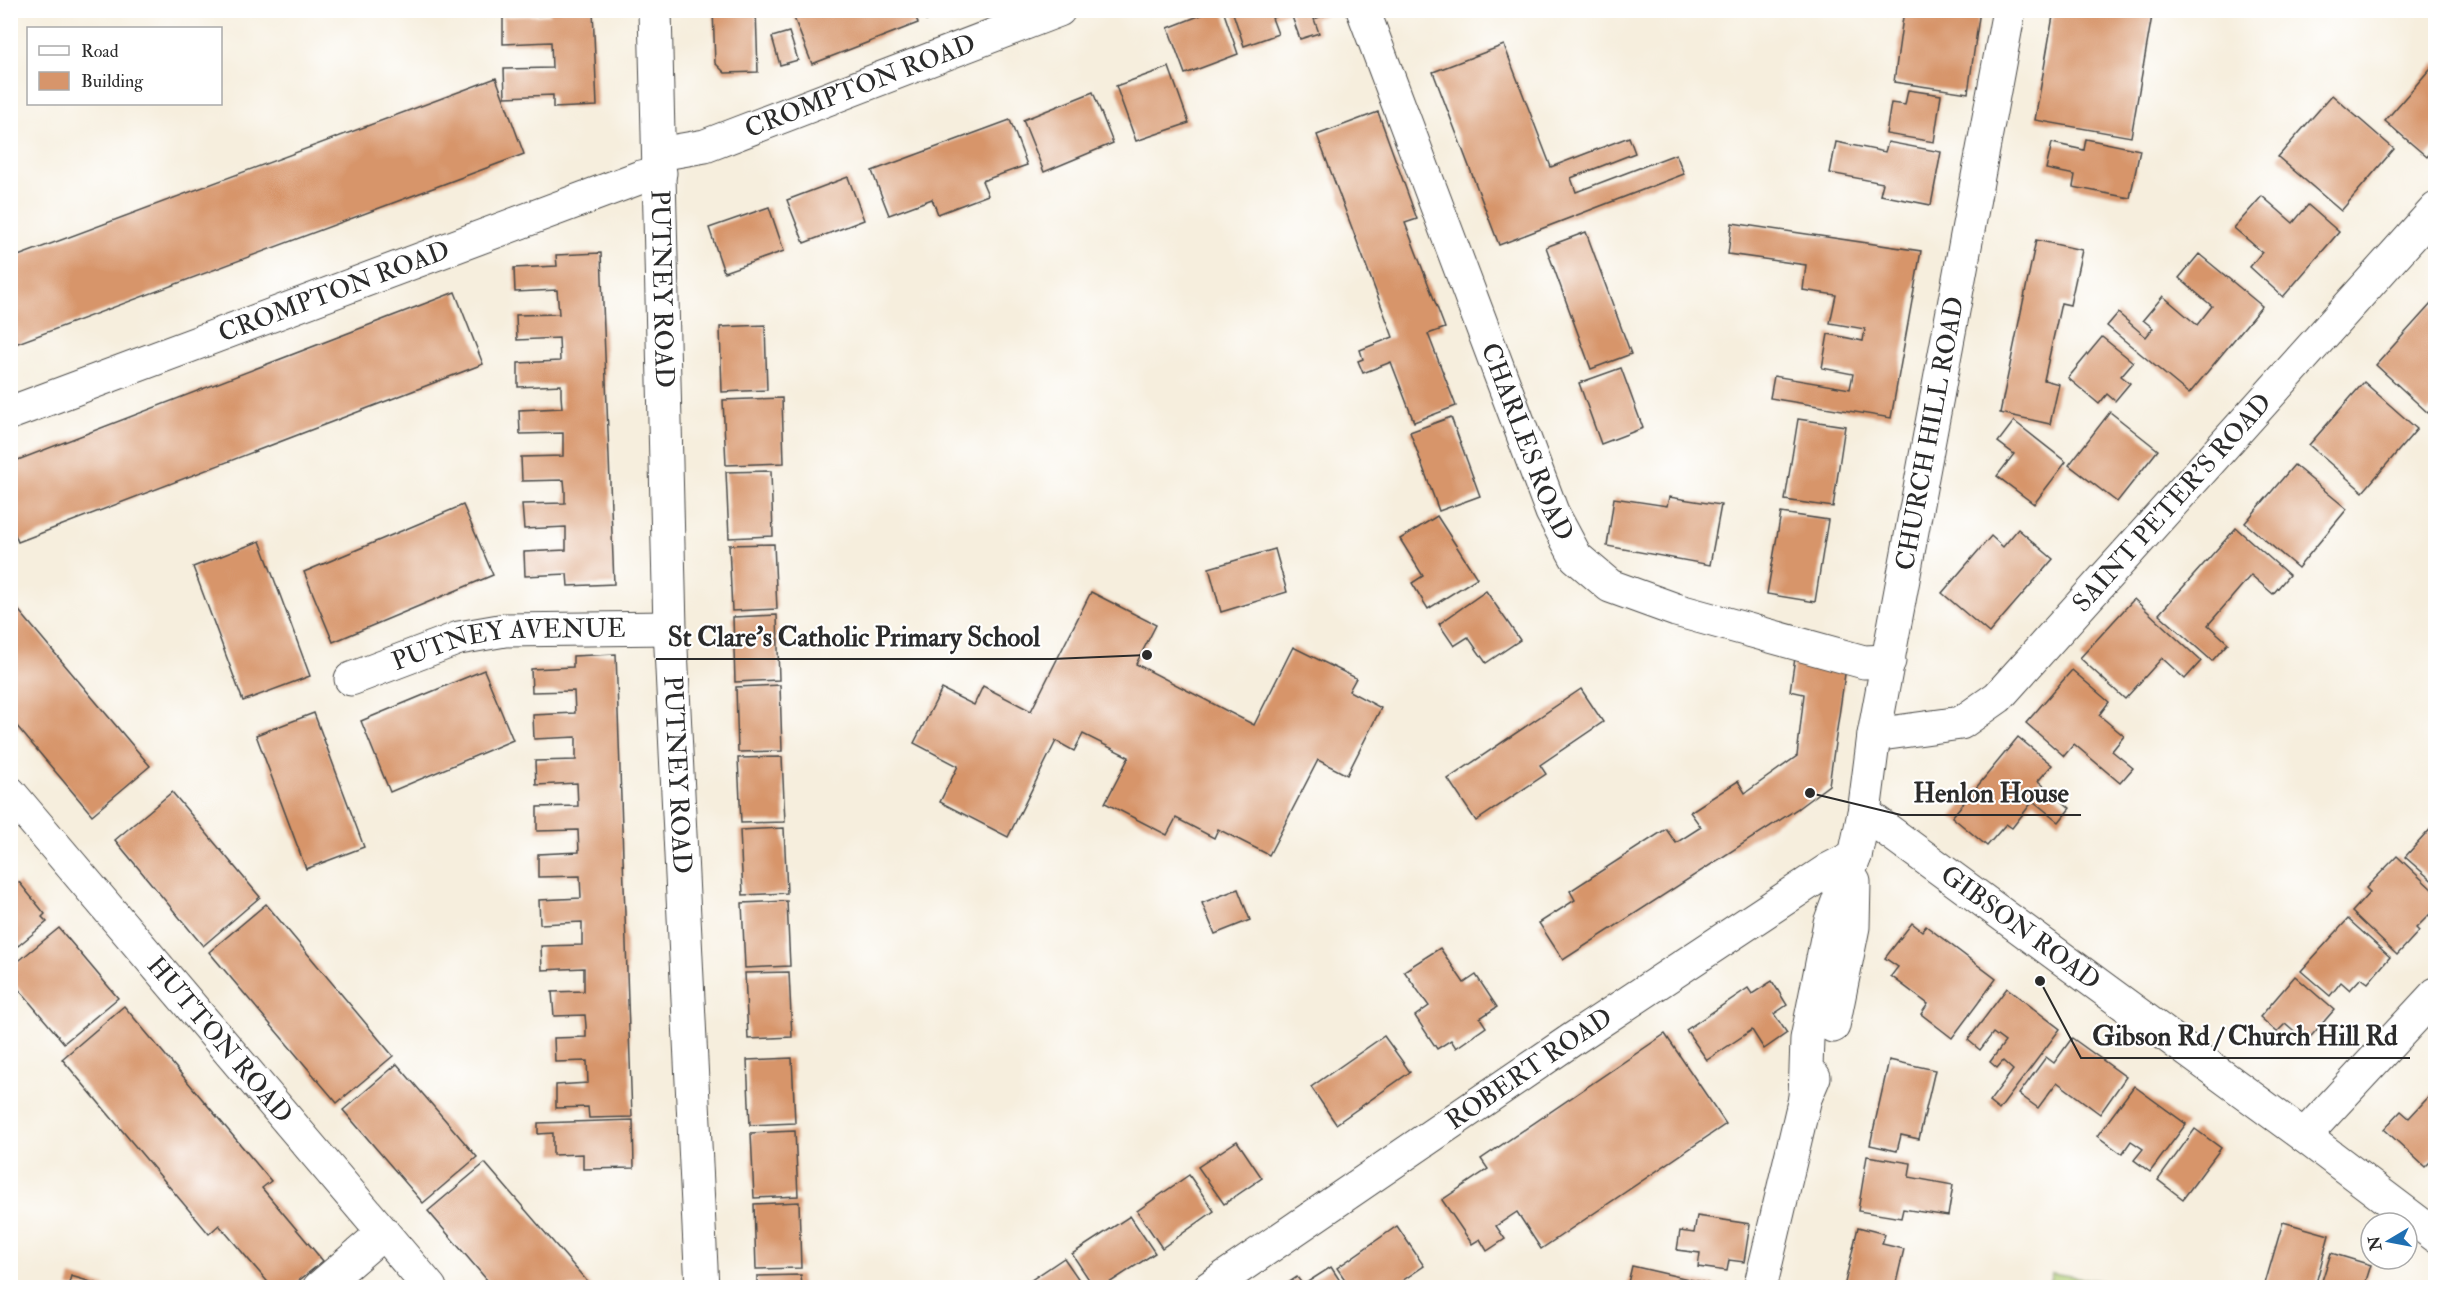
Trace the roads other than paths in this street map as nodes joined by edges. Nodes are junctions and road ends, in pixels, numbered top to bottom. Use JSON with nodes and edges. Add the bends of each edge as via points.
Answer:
{"nodes":[{"id":1,"x":655,"y":10,"type":"edge"},
{"id":2,"x":1363,"y":10,"type":"edge"},
{"id":3,"x":2008,"y":10,"type":"edge"},
{"id":4,"x":1048,"y":12,"type":"edge"},
{"id":5,"x":659,"y":163,"type":"junction"},
{"id":6,"x":2436,"y":209,"type":"edge"},
{"id":7,"x":10,"y":413,"type":"edge"},
{"id":8,"x":670,"y":628,"type":"junction"},
{"id":9,"x":1889,"y":661,"type":"junction"},
{"id":10,"x":351,"y":679,"type":"dead end"},
{"id":11,"x":1874,"y":735,"type":"junction"},
{"id":12,"x":10,"y":793,"type":"edge"},
{"id":13,"x":1864,"y":813,"type":"junction"},
{"id":14,"x":1855,"y":856,"type":"junction"},
{"id":15,"x":2436,"y":994,"type":"edge"},
{"id":16,"x":2304,"y":1136,"type":"junction"},
{"id":17,"x":382,"y":1233,"type":"junction"},
{"id":18,"x":2436,"y":1236,"type":"edge"},
{"id":19,"x":319,"y":1287,"type":"edge"},
{"id":20,"x":430,"y":1287,"type":"edge"},
{"id":21,"x":702,"y":1287,"type":"edge"},
{"id":22,"x":1209,"y":1287,"type":"edge"},
{"id":23,"x":1760,"y":1287,"type":"edge"}],
"edges":[{"from":1,"to":5,"type":"street","name":"PUTNEY ROAD"},
{"from":2,"to":9,"type":"street","name":"CHARLES ROAD","via":[[1552,512],[1576,556],[1610,586],[1676,610],[1864,662]]},
{"from":3,"to":9,"type":"street","name":"CHURCH HILL ROAD"},
{"from":4,"to":5,"type":"street","name":"CROMPTON ROAD"},
{"from":5,"to":7,"type":"street","name":"CROMPTON ROAD","via":[[641,177]]},
{"from":5,"to":8,"type":"street","name":"PUTNEY ROAD"},
{"from":6,"to":11,"type":"street","name":"SAINT PETER'S ROAD","via":[[1998,697],[1961,723]]},
{"from":8,"to":10,"type":"street","name":"PUTNEY AVENUE","via":[[505,630],[459,638]]},
{"from":8,"to":21,"type":"street","name":"PUTNEY ROAD"},
{"from":9,"to":11,"type":"street","name":"CHURCH HILL ROAD"},
{"from":11,"to":13,"type":"street","name":"CHURCH HILL ROAD"},
{"from":12,"to":17,"type":"street","name":"HUTTON ROAD"},
{"from":13,"to":14,"type":"street","name":"CHURCH HILL ROAD"},
{"from":13,"to":16,"type":"street","name":"GIBSON ROAD"},
{"from":14,"to":22,"type":"street","name":"ROBERT ROAD","via":[[1570,1041]]},
{"from":14,"to":23,"type":"street","name":"CHURCH HILL ROAD","via":[[1854,927],[1829,1041],[1805,1098]]},
{"from":15,"to":16,"type":"street"},
{"from":16,"to":18,"type":"street","name":"GIBSON ROAD"},
{"from":17,"to":19,"type":"street"},
{"from":17,"to":20,"type":"street","name":"HUTTON ROAD"}]}
